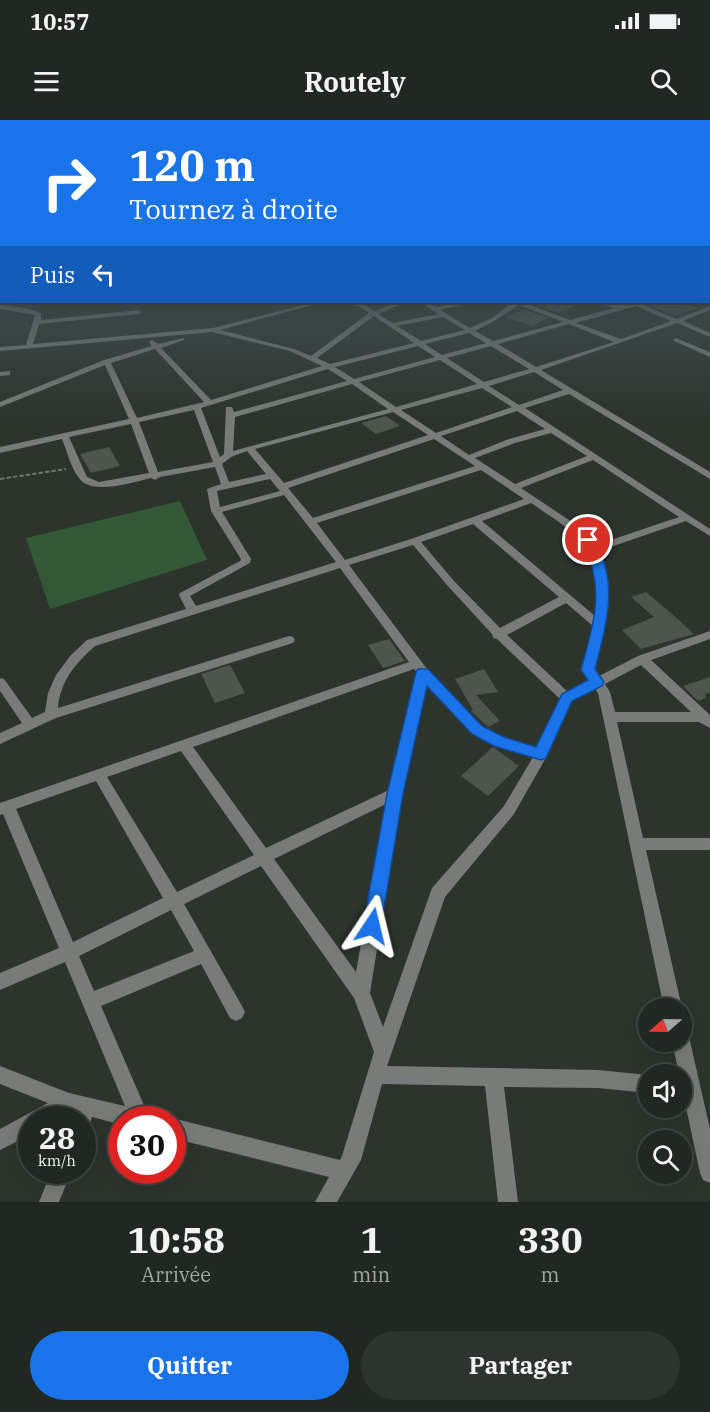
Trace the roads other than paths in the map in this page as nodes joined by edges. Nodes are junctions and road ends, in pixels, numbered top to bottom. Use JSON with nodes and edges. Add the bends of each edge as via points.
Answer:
{"nodes":[{"id":1,"x":38,"y":317,"type":"edge"},
{"id":2,"x":83,"y":317,"type":"edge"},
{"id":3,"x":260,"y":317,"type":"edge"},
{"id":4,"x":368,"y":317,"type":"edge"},
{"id":5,"x":381,"y":317,"type":"edge"},
{"id":6,"x":431,"y":317,"type":"edge"},
{"id":7,"x":448,"y":317,"type":"edge"},
{"id":8,"x":496,"y":317,"type":"edge"},
{"id":9,"x":561,"y":317,"type":"edge"},
{"id":10,"x":588,"y":317,"type":"edge"},
{"id":11,"x":667,"y":317,"type":"edge"},
{"id":12,"x":688,"y":317,"type":"edge"},
{"id":13,"x":37,"y":322,"type":"junction"},
{"id":14,"x":573,"y":322,"type":"junction"},
{"id":15,"x":677,"y":322,"type":"junction"},
{"id":16,"x":392,"y":325,"type":"junction"},
{"id":17,"x":212,"y":330,"type":"junction"},
{"id":18,"x":469,"y":331,"type":"junction"},
{"id":19,"x":710,"y":335,"type":"edge"},
{"id":20,"x":149,"y":336,"type":"junction"},
{"id":21,"x":676,"y":340,"type":"dead end"},
{"id":22,"x":621,"y":342,"type":"junction"},
{"id":23,"x":420,"y":343,"type":"junction"},
{"id":24,"x":491,"y":344,"type":"junction"},
{"id":25,"x":29,"y":346,"type":"junction"},
{"id":26,"x":156,"y":346,"type":"junction"},
{"id":27,"x":0,"y":349,"type":"edge"},
{"id":28,"x":710,"y":355,"type":"edge"},
{"id":29,"x":441,"y":357,"type":"junction"},
{"id":30,"x":313,"y":358,"type":"junction"},
{"id":31,"x":107,"y":362,"type":"junction"},
{"id":32,"x":329,"y":366,"type":"junction"},
{"id":33,"x":534,"y":370,"type":"junction"},
{"id":34,"x":351,"y":381,"type":"junction"},
{"id":35,"x":482,"y":384,"type":"junction"},
{"id":36,"x":569,"y":391,"type":"junction"},
{"id":37,"x":223,"y":398,"type":"junction"},
{"id":38,"x":208,"y":402,"type":"junction"},
{"id":39,"x":0,"y":405,"type":"edge"},
{"id":40,"x":198,"y":407,"type":"junction"},
{"id":41,"x":519,"y":408,"type":"junction"},
{"id":42,"x":393,"y":409,"type":"junction"},
{"id":43,"x":232,"y":415,"type":"junction"},
{"id":44,"x":134,"y":421,"type":"junction"},
{"id":45,"x":552,"y":430,"type":"junction"},
{"id":46,"x":435,"y":436,"type":"junction"},
{"id":47,"x":65,"y":437,"type":"junction"},
{"id":48,"x":249,"y":448,"type":"junction"},
{"id":49,"x":0,"y":450,"type":"edge"},
{"id":50,"x":228,"y":455,"type":"junction"},
{"id":51,"x":593,"y":457,"type":"junction"},
{"id":52,"x":468,"y":458,"type":"junction"},
{"id":53,"x":217,"y":464,"type":"junction"},
{"id":54,"x":710,"y":465,"type":"edge"},
{"id":55,"x":482,"y":467,"type":"junction"},
{"id":56,"x":699,"y":469,"type":"junction"},
{"id":57,"x":272,"y":476,"type":"junction"},
{"id":58,"x":710,"y":476,"type":"edge"},
{"id":59,"x":155,"y":477,"type":"junction"},
{"id":60,"x":226,"y":486,"type":"junction"},
{"id":61,"x":514,"y":488,"type":"junction"},
{"id":62,"x":284,"y":490,"type":"junction"},
{"id":63,"x":531,"y":500,"type":"junction"},
{"id":64,"x":216,"y":511,"type":"junction"},
{"id":65,"x":686,"y":518,"type":"junction"},
{"id":66,"x":476,"y":520,"type":"junction"},
{"id":67,"x":311,"y":522,"type":"junction"},
{"id":68,"x":710,"y":533,"type":"edge"},
{"id":69,"x":415,"y":541,"type":"junction"},
{"id":70,"x":594,"y":549,"type":"junction"},
{"id":71,"x":342,"y":563,"type":"junction"},
{"id":72,"x":565,"y":599,"type":"junction"},
{"id":73,"x":192,"y":610,"type":"junction"},
{"id":74,"x":600,"y":626,"type":"junction"},
{"id":75,"x":497,"y":635,"type":"junction"},
{"id":76,"x":710,"y":635,"type":"edge"},
{"id":77,"x":289,"y":640,"type":"dead end"},
{"id":78,"x":642,"y":659,"type":"junction"},
{"id":79,"x":421,"y":668,"type":"junction"},
{"id":80,"x":0,"y":682,"type":"edge"},
{"id":81,"x":597,"y":682,"type":"junction"},
{"id":82,"x":567,"y":698,"type":"junction"},
{"id":83,"x":51,"y":715,"type":"junction"},
{"id":84,"x":610,"y":717,"type":"junction"},
{"id":85,"x":707,"y":718,"type":"edge"},
{"id":86,"x":30,"y":725,"type":"junction"},
{"id":87,"x":0,"y":739,"type":"edge"},
{"id":88,"x":184,"y":745,"type":"junction"},
{"id":89,"x":541,"y":754,"type":"junction"},
{"id":90,"x":99,"y":775,"type":"junction"},
{"id":91,"x":395,"y":794,"type":"junction"},
{"id":92,"x":4,"y":808,"type":"edge"},
{"id":93,"x":637,"y":844,"type":"junction"},
{"id":94,"x":710,"y":844,"type":"edge"},
{"id":95,"x":264,"y":857,"type":"junction"},
{"id":96,"x":173,"y":901,"type":"junction"},
{"id":97,"x":69,"y":951,"type":"junction"},
{"id":98,"x":205,"y":954,"type":"junction"},
{"id":99,"x":0,"y":982,"type":"edge"},
{"id":100,"x":361,"y":993,"type":"junction"},
{"id":101,"x":671,"y":998,"type":"edge"},
{"id":102,"x":90,"y":1002,"type":"junction"},
{"id":103,"x":236,"y":1012,"type":"dead end"},
{"id":104,"x":383,"y":1053,"type":"junction"},
{"id":105,"x":0,"y":1075,"type":"edge"},
{"id":106,"x":375,"y":1075,"type":"junction"},
{"id":107,"x":494,"y":1076,"type":"junction"},
{"id":108,"x":638,"y":1083,"type":"edge"},
{"id":109,"x":692,"y":1097,"type":"edge"},
{"id":110,"x":73,"y":1106,"type":"edge"},
{"id":111,"x":134,"y":1106,"type":"edge"},
{"id":112,"x":703,"y":1115,"type":"edge"},
{"id":113,"x":18,"y":1130,"type":"edge"},
{"id":114,"x":186,"y":1131,"type":"edge"},
{"id":115,"x":0,"y":1140,"type":"edge"},
{"id":116,"x":345,"y":1171,"type":"junction"},
{"id":117,"x":710,"y":1173,"type":"edge"},
{"id":118,"x":56,"y":1184,"type":"edge"},
{"id":119,"x":49,"y":1202,"type":"edge"},
{"id":120,"x":325,"y":1202,"type":"edge"},
{"id":121,"x":508,"y":1202,"type":"edge"}],
"edges":[{"from":1,"to":13,"type":"street"},
{"from":2,"to":13,"type":"street"},
{"from":3,"to":17,"type":"street"},
{"from":4,"to":30,"type":"street"},
{"from":5,"to":16,"type":"street"},
{"from":6,"to":16,"type":"street"},
{"from":7,"to":18,"type":"street"},
{"from":8,"to":18,"type":"street"},
{"from":9,"to":14,"type":"street"},
{"from":10,"to":14,"type":"street"},
{"from":11,"to":15,"type":"street"},
{"from":12,"to":15,"type":"street"},
{"from":13,"to":25,"type":"street"},
{"from":14,"to":22,"type":"street"},
{"from":14,"to":24,"type":"street"},
{"from":15,"to":19,"type":"street"},
{"from":15,"to":22,"type":"street"},
{"from":16,"to":23,"type":"street"},
{"from":17,"to":20,"type":"street"},
{"from":17,"to":26,"type":"street"},
{"from":17,"to":30,"type":"street"},
{"from":18,"to":23,"type":"street"},
{"from":18,"to":24,"type":"street"},
{"from":20,"to":25,"type":"street"},
{"from":20,"to":26,"type":"street"},
{"from":21,"to":28,"type":"street"},
{"from":22,"to":33,"type":"street"},
{"from":23,"to":29,"type":"street"},
{"from":23,"to":32,"type":"street"},
{"from":24,"to":29,"type":"street"},
{"from":24,"to":33,"type":"street"},
{"from":25,"to":27,"type":"street"},
{"from":26,"to":31,"type":"street"},
{"from":26,"to":38,"type":"street"},
{"from":29,"to":34,"type":"street"},
{"from":29,"to":35,"type":"street"},
{"from":30,"to":32,"type":"street"},
{"from":31,"to":39,"type":"street"},
{"from":31,"to":44,"type":"street"},
{"from":32,"to":34,"type":"street"},
{"from":32,"to":37,"type":"street"},
{"from":33,"to":35,"type":"street"},
{"from":33,"to":36,"type":"street"},
{"from":34,"to":42,"type":"street"},
{"from":34,"to":43,"type":"street"},
{"from":35,"to":41,"type":"street"},
{"from":35,"to":42,"type":"street"},
{"from":36,"to":41,"type":"street"},
{"from":36,"to":56,"type":"street"},
{"from":37,"to":38,"type":"street"},
{"from":37,"to":43,"type":"street"},
{"from":38,"to":40,"type":"street"},
{"from":40,"to":44,"type":"street"},
{"from":40,"to":53,"type":"street"},
{"from":41,"to":45,"type":"street"},
{"from":41,"to":46,"type":"street"},
{"from":42,"to":46,"type":"street"},
{"from":42,"to":48,"type":"street"},
{"from":43,"to":50,"type":"street"},
{"from":44,"to":47,"type":"street"},
{"from":44,"to":59,"type":"street"},
{"from":45,"to":51,"type":"street"},
{"from":45,"to":52,"type":"street"},
{"from":46,"to":52,"type":"street"},
{"from":46,"to":62,"type":"street"},
{"from":47,"to":49,"type":"street"},
{"from":47,"to":59,"type":"street","via":[[83,478],[90,483]]},
{"from":48,"to":50,"type":"street"},
{"from":48,"to":57,"type":"street"},
{"from":50,"to":53,"type":"street"},
{"from":51,"to":61,"type":"street"},
{"from":51,"to":65,"type":"street"},
{"from":52,"to":55,"type":"street"},
{"from":53,"to":59,"type":"street"},
{"from":53,"to":60,"type":"street"},
{"from":54,"to":56,"type":"street"},
{"from":55,"to":61,"type":"street"},
{"from":55,"to":67,"type":"street"},
{"from":56,"to":58,"type":"street"},
{"from":57,"to":60,"type":"street"},
{"from":57,"to":62,"type":"street"},
{"from":60,"to":64,"type":"street","via":[[212,489]]},
{"from":61,"to":63,"type":"street"},
{"from":62,"to":64,"type":"street"},
{"from":62,"to":67,"type":"street"},
{"from":63,"to":66,"type":"street"},
{"from":63,"to":70,"type":"street","via":[[564,521]]},
{"from":64,"to":73,"type":"street","via":[[246,559],[184,595]]},
{"from":65,"to":68,"type":"street"},
{"from":65,"to":70,"type":"street"},
{"from":66,"to":69,"type":"street"},
{"from":66,"to":72,"type":"street"},
{"from":67,"to":71,"type":"street"},
{"from":69,"to":71,"type":"street"},
{"from":69,"to":75,"type":"street"},
{"from":70,"to":74,"type":"street","via":[[603,587]]},
{"from":71,"to":73,"type":"street"},
{"from":71,"to":79,"type":"street"},
{"from":72,"to":74,"type":"street"},
{"from":72,"to":75,"type":"street"},
{"from":73,"to":83,"type":"street","via":[[91,644],[71,660],[63,674],[51,699]]},
{"from":74,"to":81,"type":"street","via":[[588,670]]},
{"from":75,"to":82,"type":"street"},
{"from":76,"to":78,"type":"street"},
{"from":77,"to":83,"type":"street"},
{"from":78,"to":81,"type":"street"},
{"from":78,"to":85,"type":"street"},
{"from":79,"to":88,"type":"street"},
{"from":79,"to":89,"type":"street","via":[[477,730]]},
{"from":79,"to":91,"type":"street"},
{"from":80,"to":86,"type":"street"},
{"from":81,"to":82,"type":"street"},
{"from":81,"to":84,"type":"street","via":[[604,692]]},
{"from":82,"to":89,"type":"street"},
{"from":83,"to":86,"type":"street"},
{"from":84,"to":85,"type":"street"},
{"from":84,"to":93,"type":"street"},
{"from":86,"to":87,"type":"street"},
{"from":88,"to":90,"type":"street"},
{"from":88,"to":95,"type":"street"},
{"from":89,"to":104,"type":"street","via":[[509,810],[438,893]]},
{"from":90,"to":92,"type":"street"},
{"from":90,"to":96,"type":"street"},
{"from":91,"to":95,"type":"street"},
{"from":91,"to":100,"type":"street"},
{"from":92,"to":97,"type":"street"},
{"from":93,"to":94,"type":"street"},
{"from":93,"to":101,"type":"street"},
{"from":95,"to":96,"type":"street"},
{"from":95,"to":100,"type":"street"},
{"from":96,"to":97,"type":"street"},
{"from":96,"to":98,"type":"street"},
{"from":97,"to":99,"type":"street"},
{"from":97,"to":102,"type":"street"},
{"from":98,"to":102,"type":"street"},
{"from":98,"to":103,"type":"street"},
{"from":100,"to":104,"type":"street"},
{"from":102,"to":111,"type":"street"},
{"from":104,"to":106,"type":"street"},
{"from":105,"to":110,"type":"street"},
{"from":106,"to":107,"type":"street"},
{"from":106,"to":116,"type":"street"},
{"from":107,"to":108,"type":"street"},
{"from":107,"to":121,"type":"street"},
{"from":109,"to":112,"type":"street"},
{"from":112,"to":117,"type":"street"},
{"from":113,"to":115,"type":"street"},
{"from":114,"to":116,"type":"street"},
{"from":116,"to":120,"type":"street"},
{"from":118,"to":119,"type":"street"}]}
